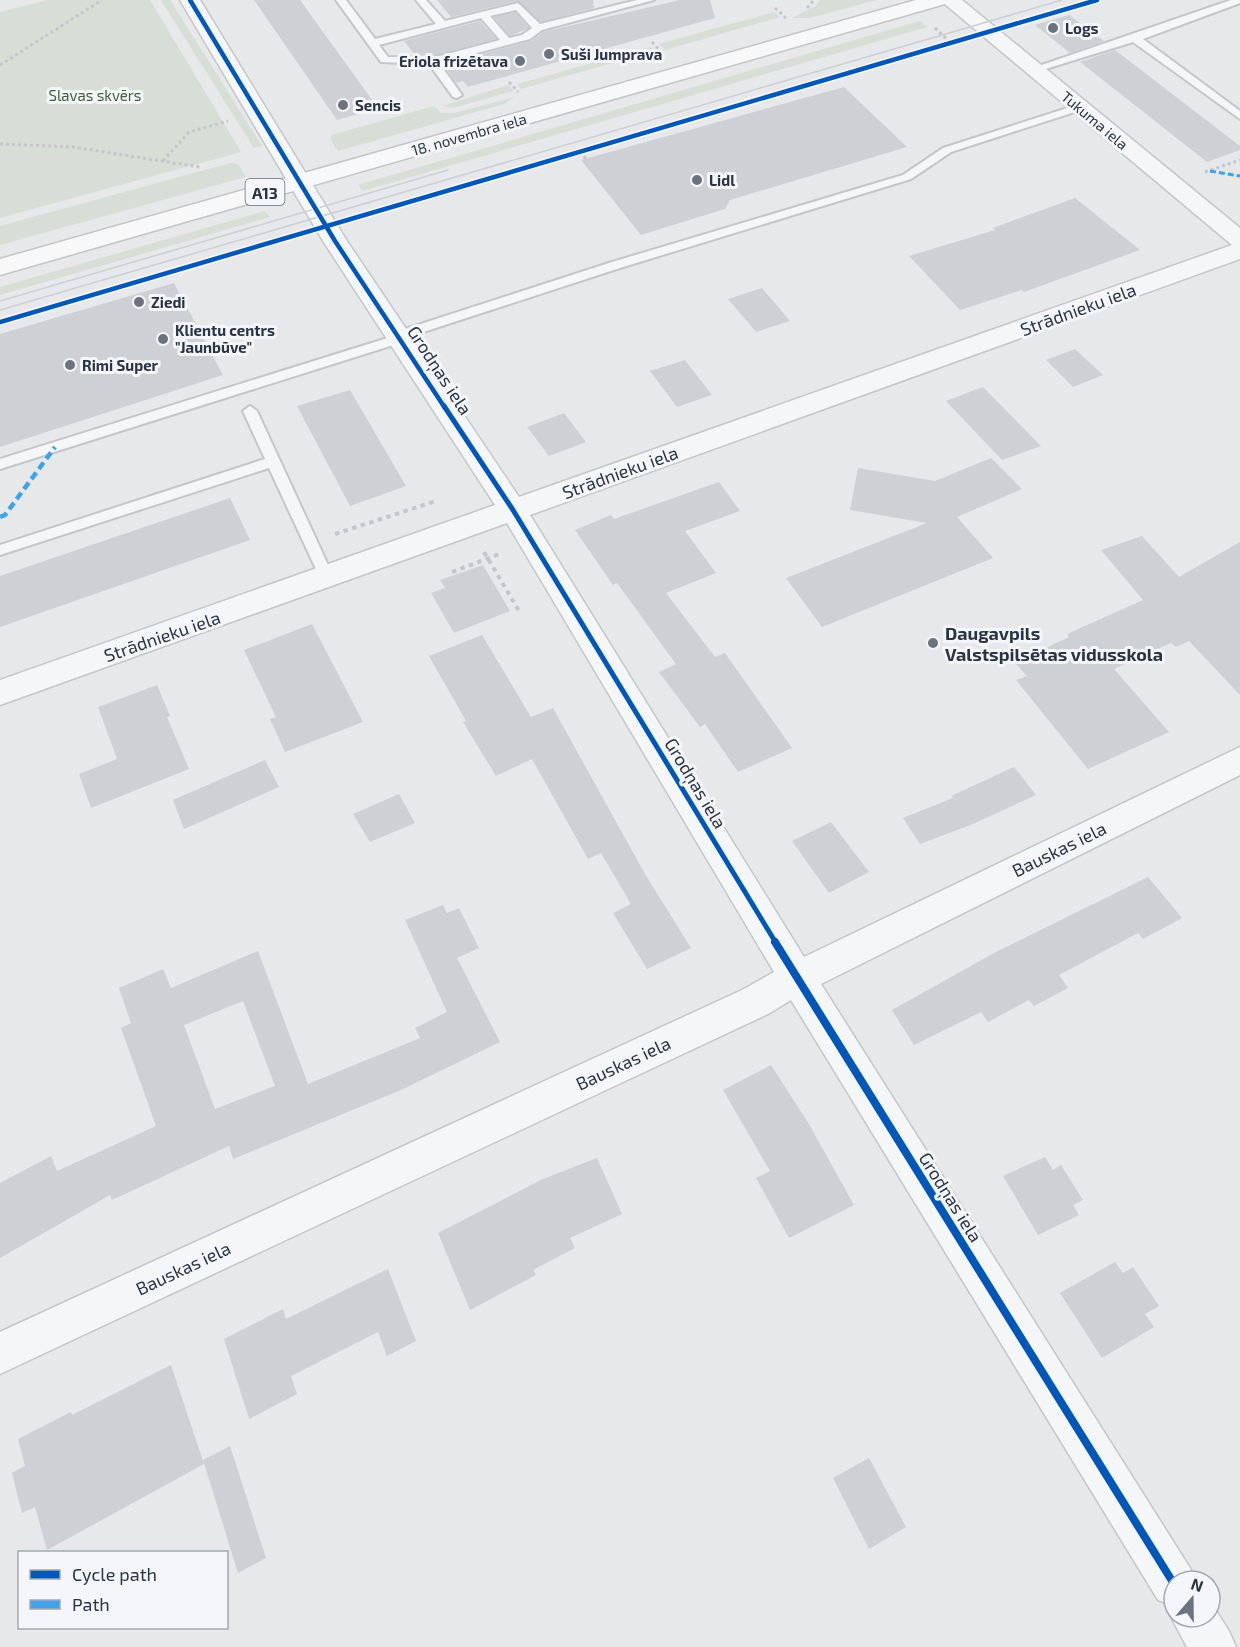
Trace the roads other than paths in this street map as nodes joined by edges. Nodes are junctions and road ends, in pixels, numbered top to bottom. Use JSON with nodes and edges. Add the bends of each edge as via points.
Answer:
{"nodes":[{"id":1,"x":190,"y":0,"type":"edge"},
{"id":2,"x":341,"y":0,"type":"edge"},
{"id":3,"x":422,"y":0,"type":"edge"},
{"id":4,"x":649,"y":0,"type":"edge"},
{"id":5,"x":938,"y":0,"type":"edge"},
{"id":6,"x":950,"y":0,"type":"edge"},
{"id":7,"x":1240,"y":0,"type":"edge"},
{"id":8,"x":484,"y":15,"type":"junction"},
{"id":9,"x":442,"y":25,"type":"junction"},
{"id":10,"x":538,"y":28,"type":"junction"},
{"id":11,"x":1135,"y":38,"type":"junction"},
{"id":12,"x":507,"y":42,"type":"junction"},
{"id":13,"x":373,"y":43,"type":"junction"},
{"id":14,"x":432,"y":61,"type":"junction"},
{"id":15,"x":1035,"y":69,"type":"junction"},
{"id":16,"x":458,"y":95,"type":"dead end"},
{"id":17,"x":1080,"y":107,"type":"junction"},
{"id":18,"x":1240,"y":116,"type":"edge"},
{"id":19,"x":300,"y":182,"type":"junction"},
{"id":20,"x":1240,"y":240,"type":"edge"},
{"id":21,"x":1240,"y":251,"type":"edge"},
{"id":22,"x":0,"y":267,"type":"edge"},
{"id":23,"x":401,"y":337,"type":"junction"},
{"id":24,"x":250,"y":411,"type":"dead end"},
{"id":25,"x":272,"y":462,"type":"junction"},
{"id":26,"x":0,"y":464,"type":"edge"},
{"id":27,"x":513,"y":510,"type":"junction"},
{"id":28,"x":0,"y":550,"type":"edge"},
{"id":29,"x":327,"y":578,"type":"junction"},
{"id":30,"x":0,"y":693,"type":"edge"},
{"id":31,"x":1240,"y":760,"type":"edge"},
{"id":32,"x":797,"y":978,"type":"junction"},
{"id":33,"x":0,"y":1353,"type":"edge"},
{"id":34,"x":1165,"y":1569,"type":"edge"},
{"id":35,"x":1202,"y":1629,"type":"edge"},
{"id":36,"x":1213,"y":1647,"type":"edge"}],
"edges":[{"from":1,"to":19,"type":"street","name":"Grodņas iela"},
{"from":2,"to":13,"type":"lane"},
{"from":3,"to":9,"type":"lane"},
{"from":4,"to":10,"type":"lane"},
{"from":5,"to":19,"type":"main road","name":"18. novembra iela","number":"A13"},
{"from":6,"to":15,"type":"street","name":"Tukuma iela"},
{"from":7,"to":11,"type":"lane"},
{"from":8,"to":9,"type":"lane"},
{"from":8,"to":10,"type":"lane","via":[[518,6]]},
{"from":8,"to":12,"type":"lane"},
{"from":9,"to":13,"type":"lane"},
{"from":10,"to":12,"type":"lane","via":[[526,37]]},
{"from":11,"to":15,"type":"lane"},
{"from":11,"to":18,"type":"lane"},
{"from":12,"to":14,"type":"lane"},
{"from":13,"to":14,"type":"lane","via":[[385,60]]},
{"from":14,"to":16,"type":"lane"},
{"from":15,"to":17,"type":"street","name":"Tukuma iela"},
{"from":17,"to":20,"type":"street","name":"Tukuma iela"},
{"from":17,"to":23,"type":"lane","via":[[955,147],[907,177],[616,265]]},
{"from":19,"to":22,"type":"main road","name":"18. novembra iela","number":"A13"},
{"from":19,"to":23,"type":"street","name":"Grodņas iela"},
{"from":21,"to":27,"type":"street","name":"Strādnieku iela"},
{"from":23,"to":26,"type":"lane"},
{"from":23,"to":27,"type":"street","name":"Grodņas iela"},
{"from":24,"to":25,"type":"lane"},
{"from":25,"to":28,"type":"lane"},
{"from":25,"to":29,"type":"lane"},
{"from":27,"to":29,"type":"street","name":"Strādnieku iela"},
{"from":27,"to":32,"type":"street","name":"Grodņas iela"},
{"from":29,"to":30,"type":"street","name":"Strādnieku iela"},
{"from":31,"to":32,"type":"street","name":"Bauskas iela"},
{"from":32,"to":33,"type":"street","name":"Bauskas iela","via":[[744,1007]]},
{"from":32,"to":34,"type":"street","name":"Grodņas iela"},
{"from":35,"to":36,"type":"street"}]}
